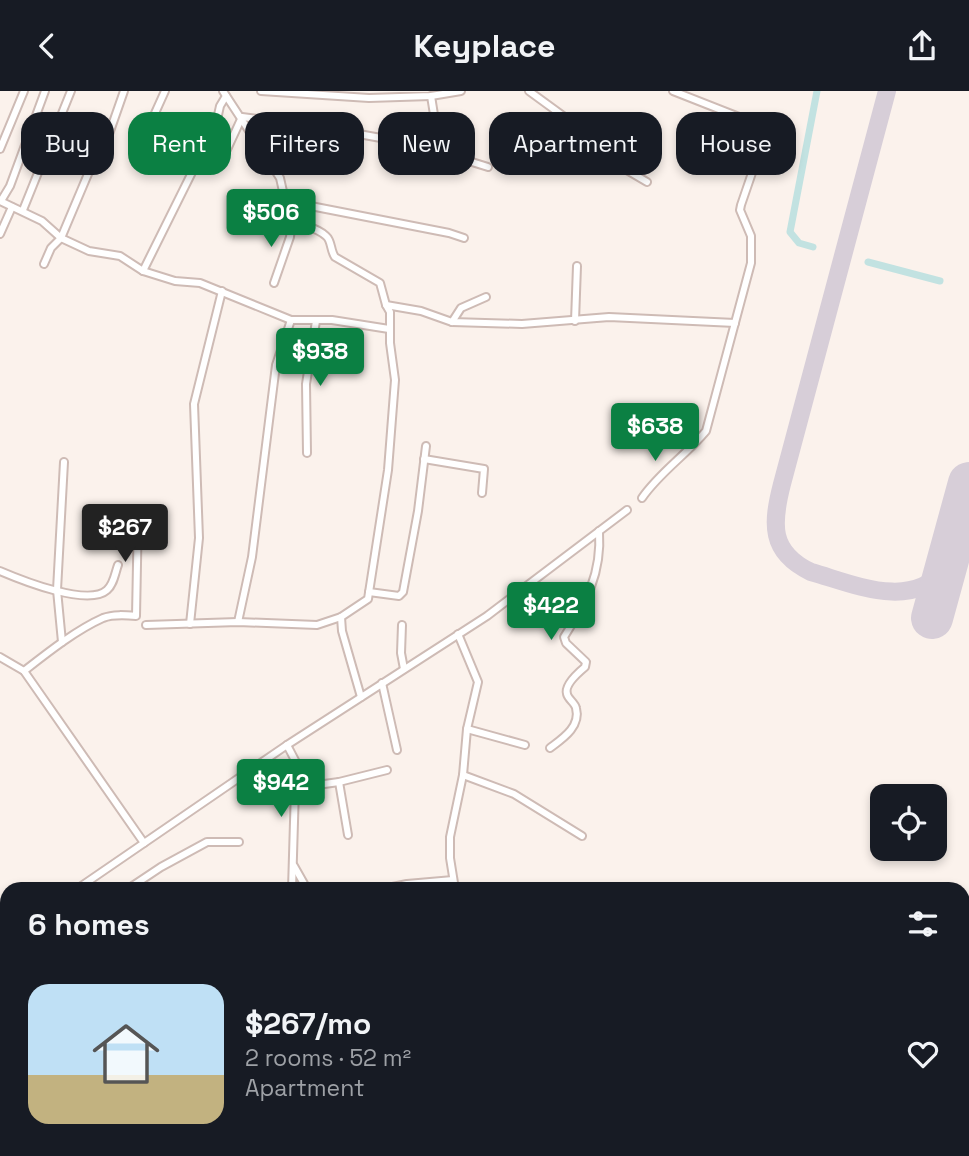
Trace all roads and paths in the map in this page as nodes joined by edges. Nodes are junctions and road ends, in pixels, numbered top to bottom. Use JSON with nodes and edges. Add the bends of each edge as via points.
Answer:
{"nodes":[{"id":1,"x":24,"y":91,"type":"edge"},
{"id":2,"x":46,"y":91,"type":"edge"},
{"id":3,"x":71,"y":91,"type":"edge"},
{"id":4,"x":124,"y":91,"type":"edge"},
{"id":5,"x":166,"y":91,"type":"edge"},
{"id":6,"x":261,"y":91,"type":"edge"},
{"id":7,"x":461,"y":91,"type":"edge"},
{"id":8,"x":529,"y":91,"type":"edge"},
{"id":9,"x":673,"y":91,"type":"edge"},
{"id":10,"x":225,"y":94,"type":"edge"},
{"id":11,"x":431,"y":96,"type":"junction"},
{"id":12,"x":38,"y":112,"type":"edge"},
{"id":13,"x":63,"y":112,"type":"edge"},
{"id":14,"x":156,"y":112,"type":"edge"},
{"id":15,"x":434,"y":112,"type":"edge"},
{"id":16,"x":242,"y":117,"type":"junction"},
{"id":17,"x":378,"y":137,"type":"edge"},
{"id":18,"x":231,"y":141,"type":"edge"},
{"id":19,"x":0,"y":149,"type":"edge"},
{"id":20,"x":21,"y":157,"type":"edge"},
{"id":21,"x":475,"y":163,"type":"edge"},
{"id":22,"x":488,"y":167,"type":"dead end"},
{"id":23,"x":37,"y":175,"type":"edge"},
{"id":24,"x":647,"y":182,"type":"dead end"},
{"id":25,"x":0,"y":201,"type":"edge"},
{"id":26,"x":285,"y":201,"type":"junction"},
{"id":27,"x":12,"y":207,"type":"junction"},
{"id":28,"x":23,"y":210,"type":"junction"},
{"id":29,"x":292,"y":221,"type":"junction"},
{"id":30,"x":0,"y":234,"type":"edge"},
{"id":31,"x":61,"y":238,"type":"junction"},
{"id":32,"x":464,"y":239,"type":"dead end"},
{"id":33,"x":44,"y":264,"type":"dead end"},
{"id":34,"x":578,"y":266,"type":"dead end"},
{"id":35,"x":143,"y":271,"type":"junction"},
{"id":36,"x":274,"y":283,"type":"dead end"},
{"id":37,"x":222,"y":291,"type":"junction"},
{"id":38,"x":486,"y":297,"type":"dead end"},
{"id":39,"x":386,"y":306,"type":"junction"},
{"id":40,"x":291,"y":320,"type":"junction"},
{"id":41,"x":316,"y":321,"type":"junction"},
{"id":42,"x":575,"y":321,"type":"junction"},
{"id":43,"x":452,"y":322,"type":"junction"},
{"id":44,"x":735,"y":323,"type":"junction"},
{"id":45,"x":389,"y":328,"type":"junction"},
{"id":46,"x":426,"y":446,"type":"dead end"},
{"id":47,"x":307,"y":453,"type":"dead end"},
{"id":48,"x":424,"y":459,"type":"junction"},
{"id":49,"x":64,"y":462,"type":"dead end"},
{"id":50,"x":482,"y":493,"type":"dead end"},
{"id":51,"x":642,"y":498,"type":"dead end"},
{"id":52,"x":627,"y":510,"type":"dead end"},
{"id":53,"x":138,"y":512,"type":"dead end"},
{"id":54,"x":599,"y":531,"type":"junction"},
{"id":55,"x":118,"y":565,"type":"dead end"},
{"id":56,"x":0,"y":571,"type":"edge"},
{"id":57,"x":57,"y":590,"type":"junction"},
{"id":58,"x":369,"y":591,"type":"junction"},
{"id":59,"x":341,"y":617,"type":"junction"},
{"id":60,"x":238,"y":622,"type":"junction"},
{"id":61,"x":190,"y":624,"type":"junction"},
{"id":62,"x":146,"y":625,"type":"dead end"},
{"id":63,"x":402,"y":625,"type":"dead end"},
{"id":64,"x":458,"y":634,"type":"junction"},
{"id":65,"x":62,"y":642,"type":"junction"},
{"id":66,"x":0,"y":657,"type":"edge"},
{"id":67,"x":404,"y":669,"type":"junction"},
{"id":68,"x":24,"y":671,"type":"junction"},
{"id":69,"x":382,"y":683,"type":"junction"},
{"id":70,"x":361,"y":697,"type":"junction"},
{"id":71,"x":467,"y":729,"type":"junction"},
{"id":72,"x":287,"y":745,"type":"junction"},
{"id":73,"x":525,"y":745,"type":"dead end"},
{"id":74,"x":550,"y":748,"type":"dead end"},
{"id":75,"x":397,"y":750,"type":"dead end"},
{"id":76,"x":387,"y":770,"type":"dead end"},
{"id":77,"x":463,"y":775,"type":"junction"},
{"id":78,"x":339,"y":782,"type":"junction"},
{"id":79,"x":295,"y":788,"type":"junction"},
{"id":80,"x":348,"y":835,"type":"dead end"},
{"id":81,"x":582,"y":835,"type":"dead end"},
{"id":82,"x":239,"y":842,"type":"dead end"},
{"id":83,"x":144,"y":843,"type":"junction"},
{"id":84,"x":293,"y":864,"type":"junction"},
{"id":85,"x":453,"y":880,"type":"joint"},
{"id":86,"x":87,"y":882,"type":"edge"},
{"id":87,"x":139,"y":882,"type":"edge"},
{"id":88,"x":292,"y":882,"type":"edge"},
{"id":89,"x":303,"y":882,"type":"edge"},
{"id":90,"x":430,"y":882,"type":"edge"}],
"edges":[{"from":1,"to":19,"type":"street"},
{"from":2,"to":12,"type":"street"},
{"from":3,"to":13,"type":"street"},
{"from":4,"to":31,"type":"street","via":[[109,135]]},
{"from":5,"to":14,"type":"street"},
{"from":6,"to":11,"type":"street","via":[[369,98]]},
{"from":7,"to":11,"type":"street"},
{"from":8,"to":24,"type":"street","via":[[607,148],[613,162]]},
{"from":9,"to":44,"type":"street","via":[[765,130],[740,210],[752,245]]},
{"from":10,"to":16,"type":"street"},
{"from":10,"to":35,"type":"street","via":[[216,124]]},
{"from":11,"to":15,"type":"street"},
{"from":16,"to":17,"type":"street"},
{"from":16,"to":18,"type":"street"},
{"from":16,"to":26,"type":"street","via":[[280,177]]},
{"from":20,"to":25,"type":"street"},
{"from":21,"to":22,"type":"street"},
{"from":23,"to":28,"type":"street"},
{"from":25,"to":27,"type":"street"},
{"from":26,"to":29,"type":"street"},
{"from":26,"to":32,"type":"street"},
{"from":27,"to":28,"type":"street"},
{"from":27,"to":30,"type":"street"},
{"from":28,"to":31,"type":"street"},
{"from":29,"to":36,"type":"street"},
{"from":29,"to":39,"type":"street","via":[[324,234],[335,257],[375,278]]},
{"from":31,"to":33,"type":"street"},
{"from":31,"to":35,"type":"street","via":[[89,251],[120,256]]},
{"from":34,"to":42,"type":"street"},
{"from":35,"to":37,"type":"street"},
{"from":37,"to":40,"type":"street"},
{"from":37,"to":61,"type":"street","via":[[194,404],[199,538]]},
{"from":38,"to":43,"type":"street","via":[[461,308]]},
{"from":39,"to":43,"type":"street"},
{"from":39,"to":45,"type":"street"},
{"from":40,"to":41,"type":"street"},
{"from":40,"to":60,"type":"street","via":[[276,365],[252,557]]},
{"from":41,"to":45,"type":"street"},
{"from":41,"to":47,"type":"street","via":[[306,384]]},
{"from":42,"to":43,"type":"street"},
{"from":42,"to":44,"type":"street","via":[[609,317]]},
{"from":44,"to":51,"type":"street","via":[[706,431]]},
{"from":45,"to":58,"type":"street","via":[[395,380],[388,470]]},
{"from":46,"to":48,"type":"street"},
{"from":48,"to":50,"type":"street","via":[[484,469]]},
{"from":48,"to":58,"type":"street","via":[[403,592],[393,596]]},
{"from":49,"to":57,"type":"street"},
{"from":52,"to":54,"type":"street"},
{"from":53,"to":65,"type":"street","via":[[136,616],[103,618]]},
{"from":54,"to":64,"type":"street"},
{"from":54,"to":74,"type":"street","via":[[598,561],[586,604],[564,637],[586,662],[566,691],[576,717],[572,731]]},
{"from":55,"to":57,"type":"street","via":[[106,592],[91,596]]},
{"from":56,"to":57,"type":"street"},
{"from":57,"to":65,"type":"street"},
{"from":58,"to":59,"type":"street","via":[[368,599]]},
{"from":59,"to":60,"type":"street","via":[[317,625]]},
{"from":59,"to":70,"type":"street"},
{"from":60,"to":61,"type":"street"},
{"from":61,"to":62,"type":"street"},
{"from":63,"to":67,"type":"street"},
{"from":64,"to":67,"type":"street"},
{"from":64,"to":71,"type":"street","via":[[478,683]]},
{"from":65,"to":68,"type":"street"},
{"from":66,"to":68,"type":"street"},
{"from":67,"to":69,"type":"street"},
{"from":68,"to":83,"type":"street"},
{"from":69,"to":70,"type":"street"},
{"from":69,"to":75,"type":"street"},
{"from":70,"to":72,"type":"street"},
{"from":71,"to":73,"type":"street"},
{"from":71,"to":77,"type":"street"},
{"from":72,"to":79,"type":"street","via":[[298,767]]},
{"from":72,"to":83,"type":"street"},
{"from":76,"to":78,"type":"street"},
{"from":77,"to":81,"type":"street","via":[[514,794]]},
{"from":77,"to":85,"type":"street","via":[[450,837]]},
{"from":78,"to":79,"type":"street"},
{"from":78,"to":80,"type":"street"},
{"from":79,"to":84,"type":"street"},
{"from":82,"to":87,"type":"street","via":[[207,842]]},
{"from":83,"to":86,"type":"street"},
{"from":84,"to":88,"type":"street"},
{"from":84,"to":89,"type":"street"},
{"from":85,"to":90,"type":"street"}]}
